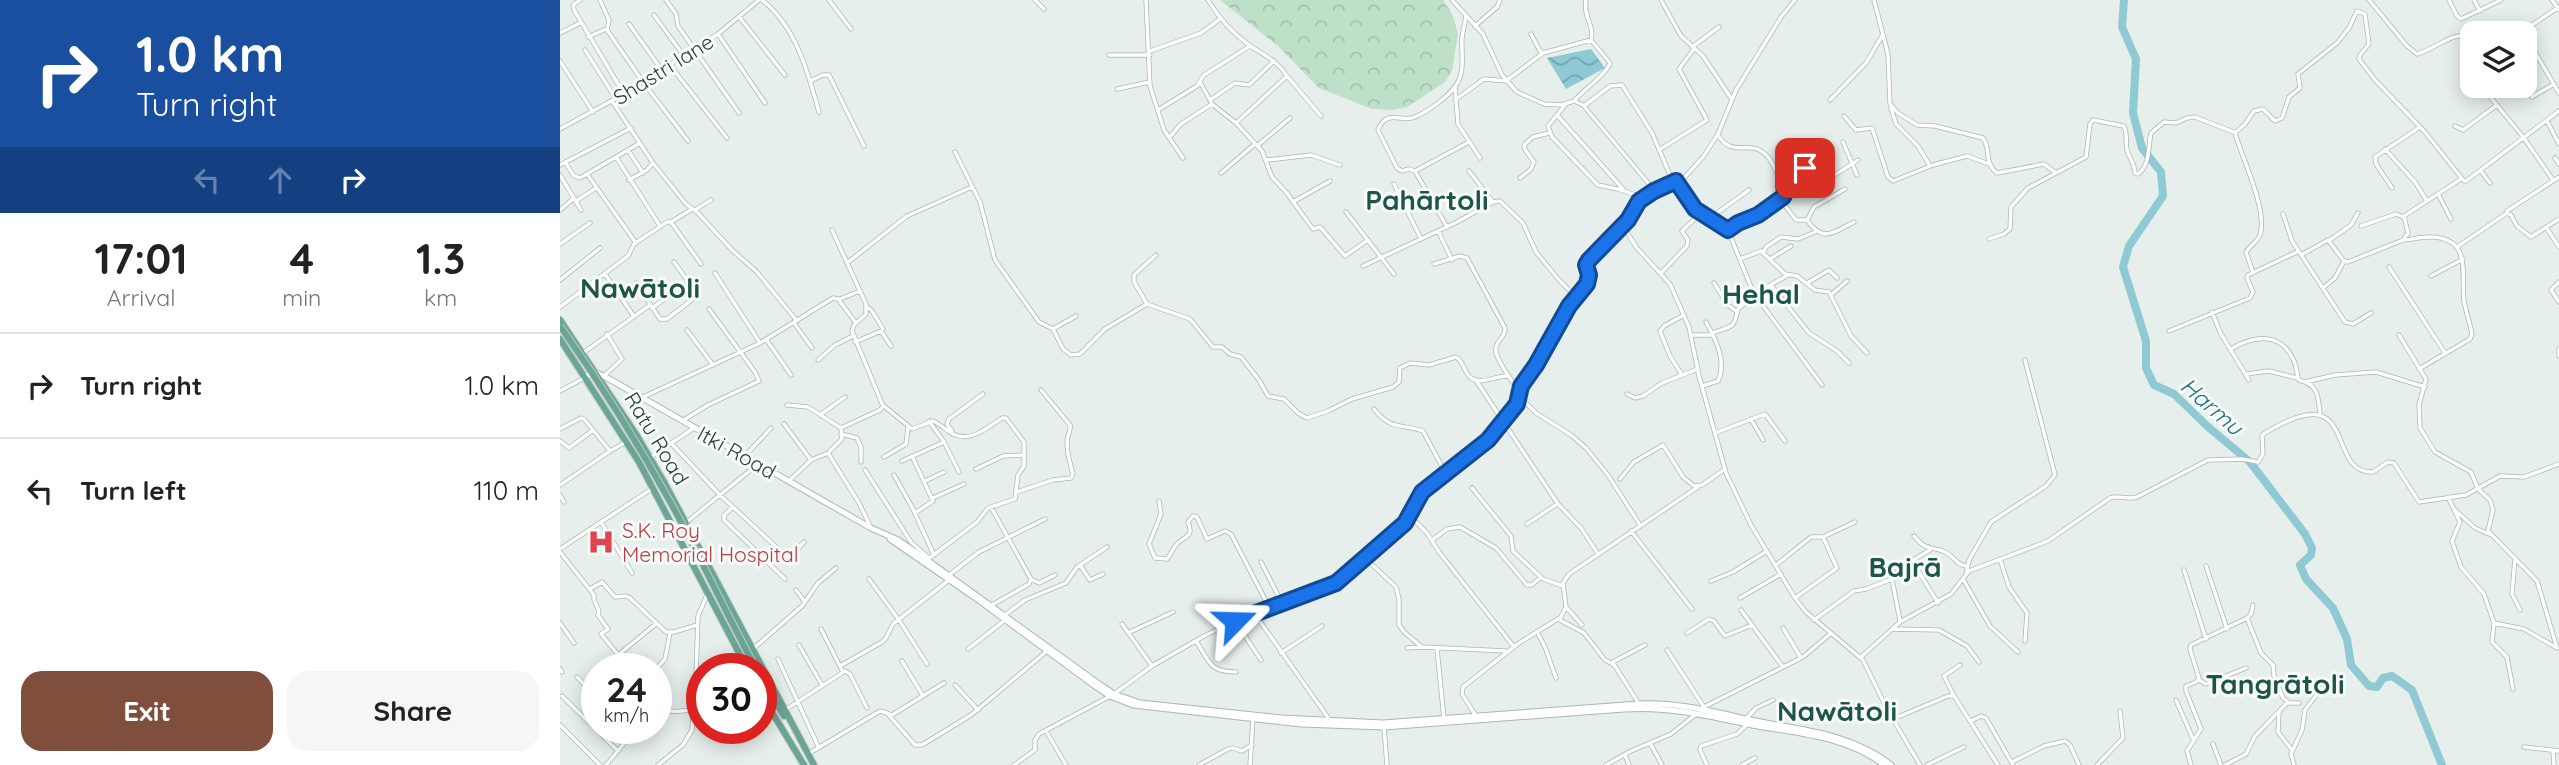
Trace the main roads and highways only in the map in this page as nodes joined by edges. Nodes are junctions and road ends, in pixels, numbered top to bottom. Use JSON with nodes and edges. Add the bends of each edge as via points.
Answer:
{"nodes":[{"id":1,"x":560,"y":320,"type":"edge"},
{"id":2,"x":560,"y":326,"type":"edge"},
{"id":3,"x":560,"y":333,"type":"edge"},
{"id":4,"x":560,"y":339,"type":"edge"},
{"id":5,"x":743,"y":653,"type":"edge"},
{"id":6,"x":743,"y":653,"type":"edge"},
{"id":7,"x":744,"y":653,"type":"edge"},
{"id":8,"x":777,"y":708,"type":"edge"},
{"id":9,"x":777,"y":713,"type":"edge"},
{"id":10,"x":777,"y":721,"type":"edge"},
{"id":11,"x":794,"y":740,"type":"junction"},
{"id":12,"x":808,"y":754,"type":"junction"},
{"id":13,"x":798,"y":756,"type":"junction"},
{"id":14,"x":804,"y":765,"type":"edge"},
{"id":15,"x":814,"y":765,"type":"edge"}],
"edges":[{"from":1,"to":12,"type":"main road","name":"Ratu Road","via":[[600,374],[664,482]]},
{"from":2,"to":7,"type":"main road","bridge":true,"via":[[644,456],[694,546]]},
{"from":3,"to":5,"type":"main road","bridge":true,"via":[[650,475]]},
{"from":4,"to":6,"type":"main road","name":"Ratu Road","via":[[654,488]]},
{"from":8,"to":11,"type":"main road"},
{"from":9,"to":11,"type":"main road"},
{"from":10,"to":13,"type":"main road"},
{"from":11,"to":12,"type":"main road"},
{"from":11,"to":13,"type":"main road"},
{"from":12,"to":15,"type":"main road","name":"Ratu Road"},
{"from":13,"to":14,"type":"main road"}]}
